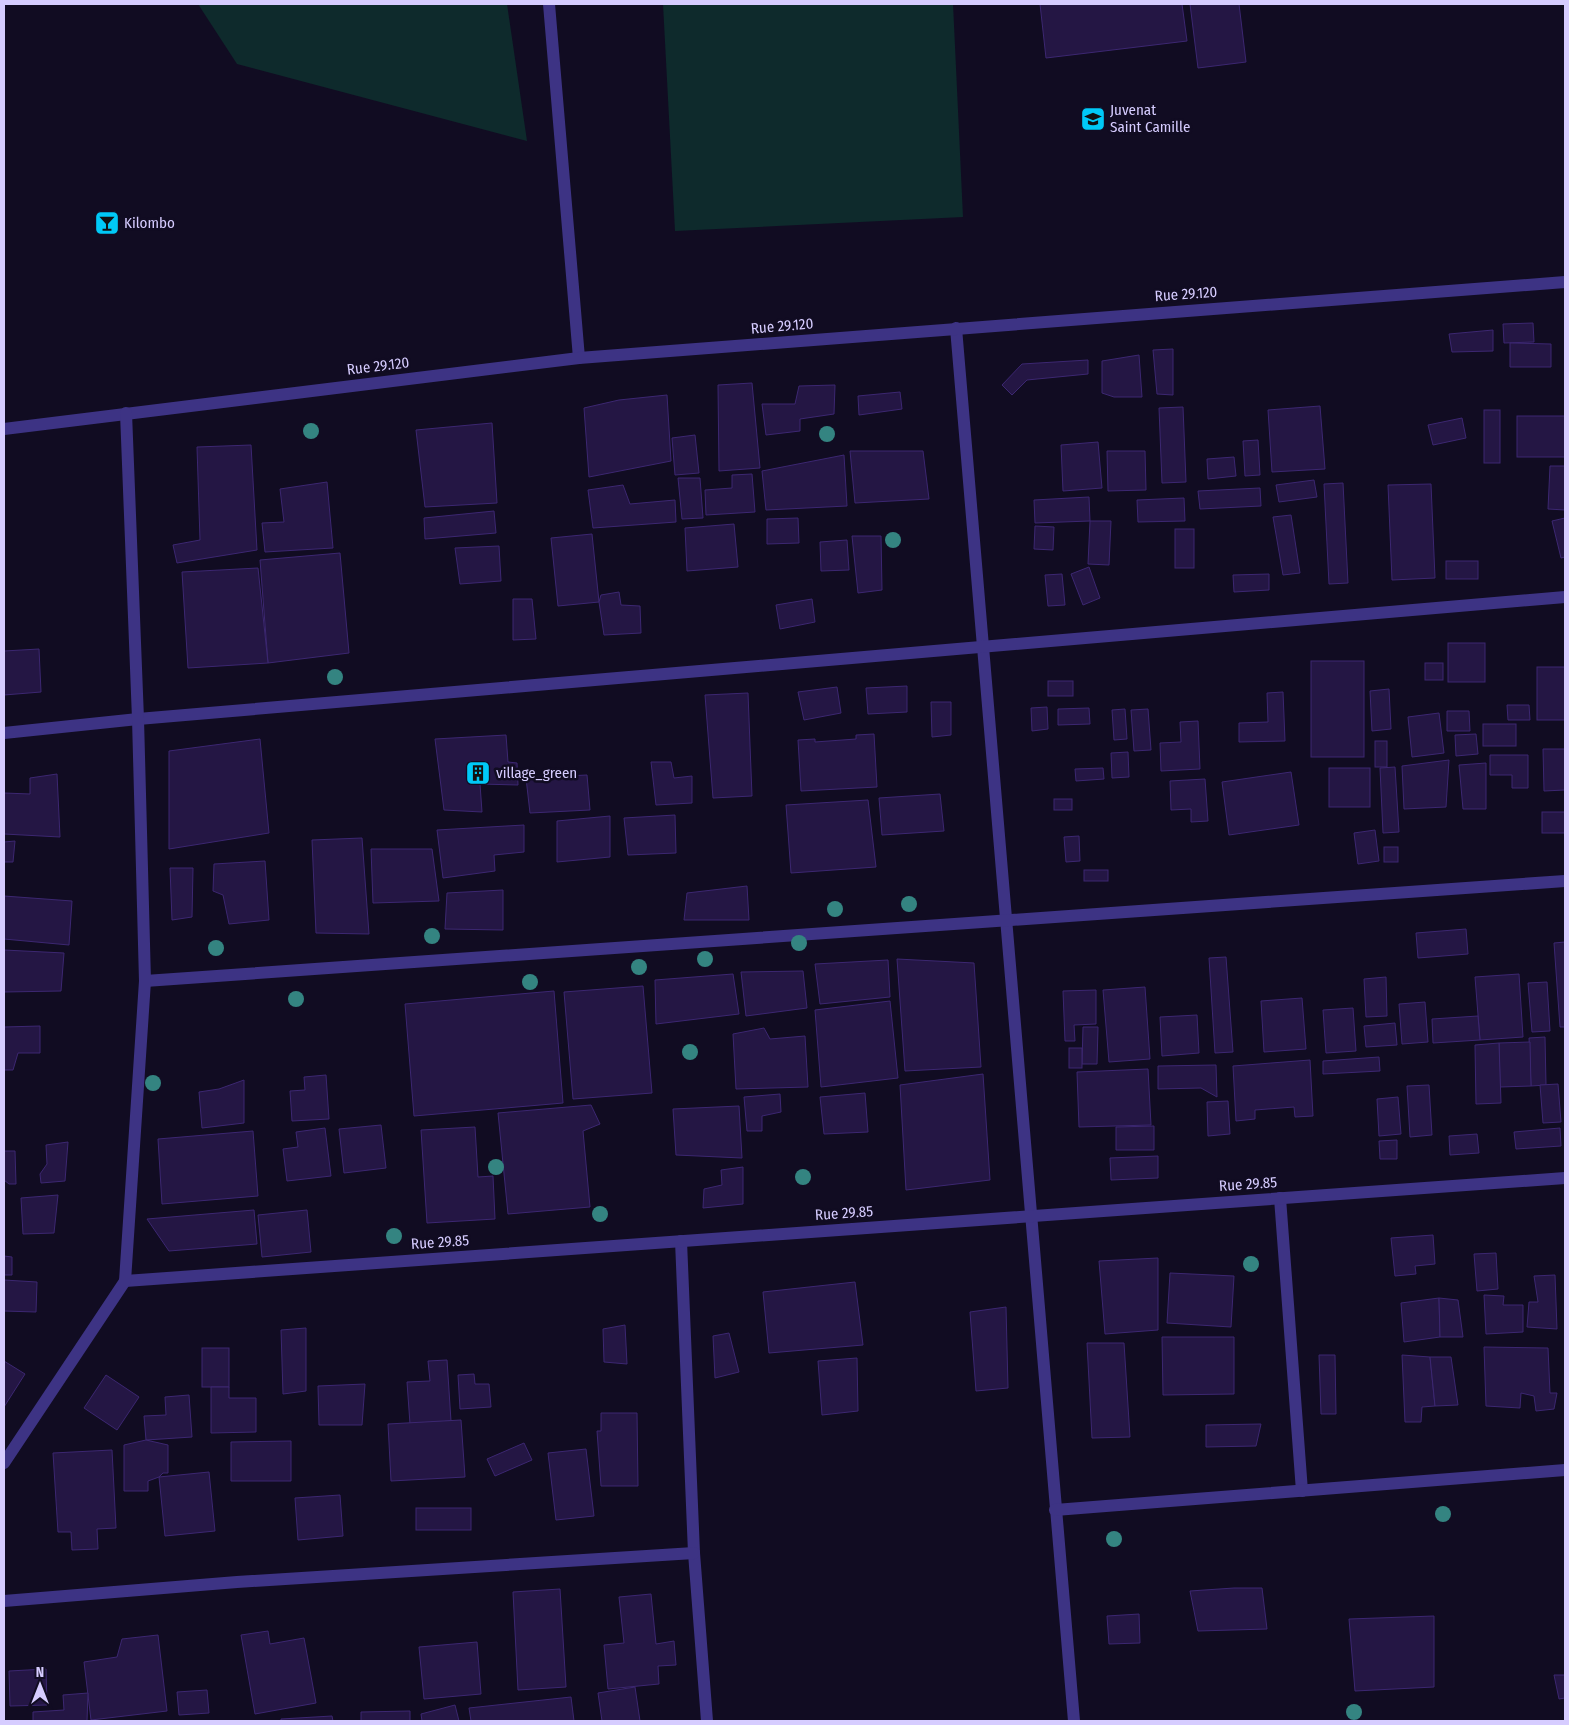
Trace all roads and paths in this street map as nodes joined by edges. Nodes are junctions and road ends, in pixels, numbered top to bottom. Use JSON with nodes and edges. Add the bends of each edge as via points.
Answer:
{"nodes":[{"id":1,"x":549,"y":4,"type":"edge"},
{"id":2,"x":1565,"y":282,"type":"edge"},
{"id":3,"x":956,"y":328,"type":"junction"},
{"id":4,"x":578,"y":358,"type":"junction"},
{"id":5,"x":126,"y":413,"type":"junction"},
{"id":6,"x":4,"y":429,"type":"edge"},
{"id":7,"x":1565,"y":597,"type":"edge"},
{"id":8,"x":982,"y":648,"type":"junction"},
{"id":9,"x":138,"y":719,"type":"junction"},
{"id":10,"x":4,"y":733,"type":"edge"},
{"id":11,"x":1565,"y":881,"type":"edge"},
{"id":12,"x":1005,"y":919,"type":"junction"},
{"id":13,"x":145,"y":981,"type":"junction"},
{"id":14,"x":1565,"y":1178,"type":"edge"},
{"id":15,"x":1280,"y":1198,"type":"junction"},
{"id":16,"x":1030,"y":1216,"type":"junction"},
{"id":17,"x":681,"y":1240,"type":"junction"},
{"id":18,"x":125,"y":1281,"type":"junction"},
{"id":19,"x":4,"y":1464,"type":"edge"},
{"id":20,"x":1565,"y":1470,"type":"edge"},
{"id":21,"x":1302,"y":1491,"type":"junction"},
{"id":22,"x":1055,"y":1510,"type":"junction"},
{"id":23,"x":694,"y":1553,"type":"junction"},
{"id":24,"x":4,"y":1601,"type":"edge"},
{"id":25,"x":707,"y":1721,"type":"edge"},
{"id":26,"x":1074,"y":1721,"type":"edge"}],
"edges":[{"from":1,"to":4,"type":"street"},
{"from":2,"to":3,"type":"street","name":"Rue 29.120"},
{"from":3,"to":4,"type":"street","name":"Rue 29.120"},
{"from":3,"to":8,"type":"street"},
{"from":4,"to":5,"type":"street","name":"Rue 29.120"},
{"from":5,"to":6,"type":"street","name":"Rue 29.120"},
{"from":5,"to":9,"type":"street"},
{"from":7,"to":8,"type":"street"},
{"from":8,"to":9,"type":"street"},
{"from":8,"to":12,"type":"street"},
{"from":9,"to":10,"type":"street"},
{"from":9,"to":13,"type":"street"},
{"from":11,"to":12,"type":"street"},
{"from":12,"to":13,"type":"street"},
{"from":12,"to":16,"type":"street"},
{"from":13,"to":18,"type":"street"},
{"from":14,"to":15,"type":"street","name":"Rue 29.85"},
{"from":15,"to":16,"type":"street","name":"Rue 29.85"},
{"from":15,"to":21,"type":"street"},
{"from":16,"to":17,"type":"street","name":"Rue 29.85"},
{"from":16,"to":22,"type":"street"},
{"from":17,"to":18,"type":"street","name":"Rue 29.85"},
{"from":17,"to":23,"type":"street"},
{"from":18,"to":19,"type":"street"},
{"from":20,"to":21,"type":"street"},
{"from":21,"to":22,"type":"street"},
{"from":22,"to":26,"type":"street"},
{"from":23,"to":24,"type":"street","via":[[237,1582]]},
{"from":23,"to":25,"type":"street"}]}
